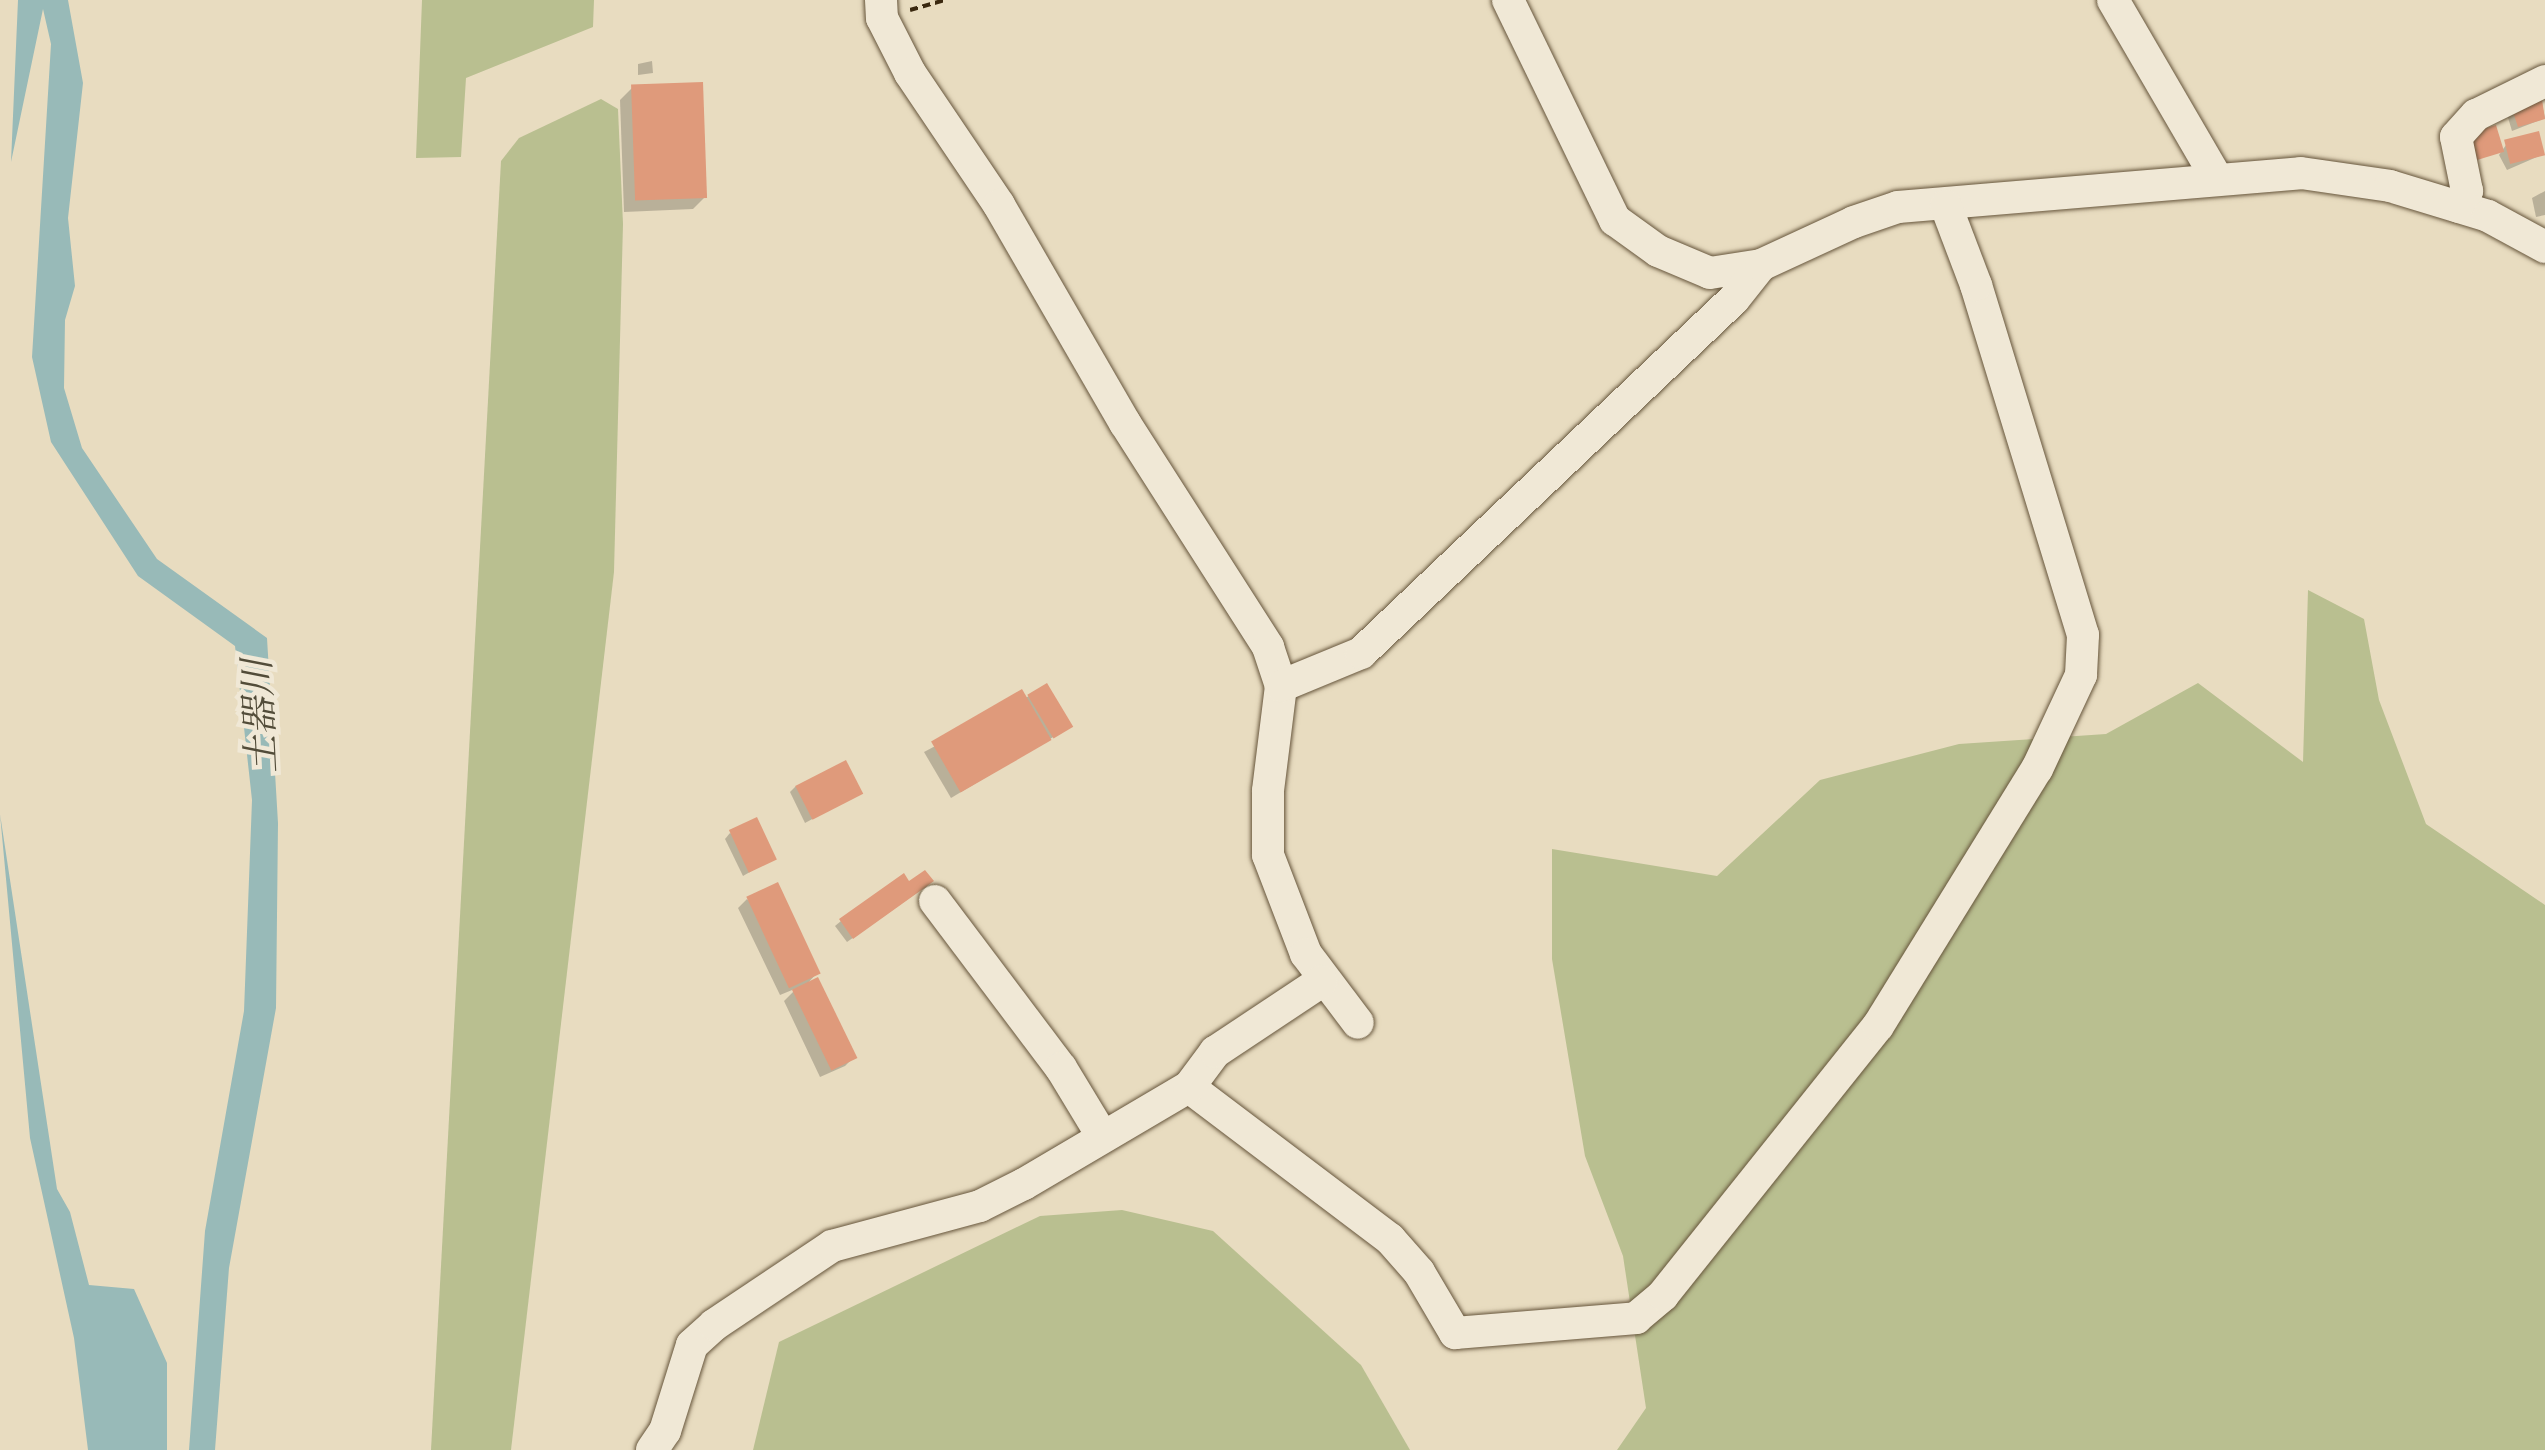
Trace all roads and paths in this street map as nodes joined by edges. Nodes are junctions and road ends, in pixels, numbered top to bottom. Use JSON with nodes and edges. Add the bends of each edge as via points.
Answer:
{"nodes":[{"id":1,"x":946,"y":0,"type":"edge"},
{"id":2,"x":1508,"y":0,"type":"edge"},
{"id":3,"x":2113,"y":0,"type":"edge"},
{"id":4,"x":882,"y":9,"type":"edge"},
{"id":5,"x":2545,"y":80,"type":"edge"},
{"id":6,"x":2216,"y":176,"type":"junction"},
{"id":7,"x":1946,"y":206,"type":"junction"},
{"id":8,"x":2459,"y":207,"type":"junction"},
{"id":9,"x":2545,"y":248,"type":"edge"},
{"id":10,"x":1761,"y":265,"type":"junction"},
{"id":11,"x":1281,"y":686,"type":"junction"},
{"id":12,"x":935,"y":901,"type":"dead end"},
{"id":13,"x":1322,"y":981,"type":"junction"},
{"id":14,"x":1358,"y":1023,"type":"dead end"},
{"id":15,"x":1190,"y":1087,"type":"junction"},
{"id":16,"x":1101,"y":1134,"type":"junction"},
{"id":17,"x":652,"y":1450,"type":"edge"}],
"edges":[{"from":1,"to":4,"type":"path"},
{"from":2,"to":10,"type":"street","via":[[1615,220],[1658,252],[1710,273]]},
{"from":3,"to":6,"type":"street"},
{"from":4,"to":11,"type":"street","via":[[1268,647]]},
{"from":5,"to":8,"type":"street","via":[[2476,116],[2456,136],[2467,191]]},
{"from":6,"to":7,"type":"street"},
{"from":6,"to":8,"type":"street","via":[[2300,173],[2390,186]]},
{"from":7,"to":10,"type":"street","via":[[1898,207]]},
{"from":7,"to":15,"type":"street","via":[[2083,636],[2081,675],[2037,769],[1878,1026],[1663,1295],[1636,1318],[1455,1332],[1390,1239]]},
{"from":8,"to":9,"type":"street"},
{"from":10,"to":11,"type":"street","via":[[1708,325],[1362,653]]},
{"from":11,"to":13,"type":"street","via":[[1268,855]]},
{"from":12,"to":16,"type":"street"},
{"from":13,"to":14,"type":"street"},
{"from":13,"to":15,"type":"street","via":[[1215,1052]]},
{"from":15,"to":16,"type":"street"},
{"from":16,"to":17,"type":"street","via":[[980,1206],[832,1246],[714,1325],[692,1345],[665,1431]]}]}
